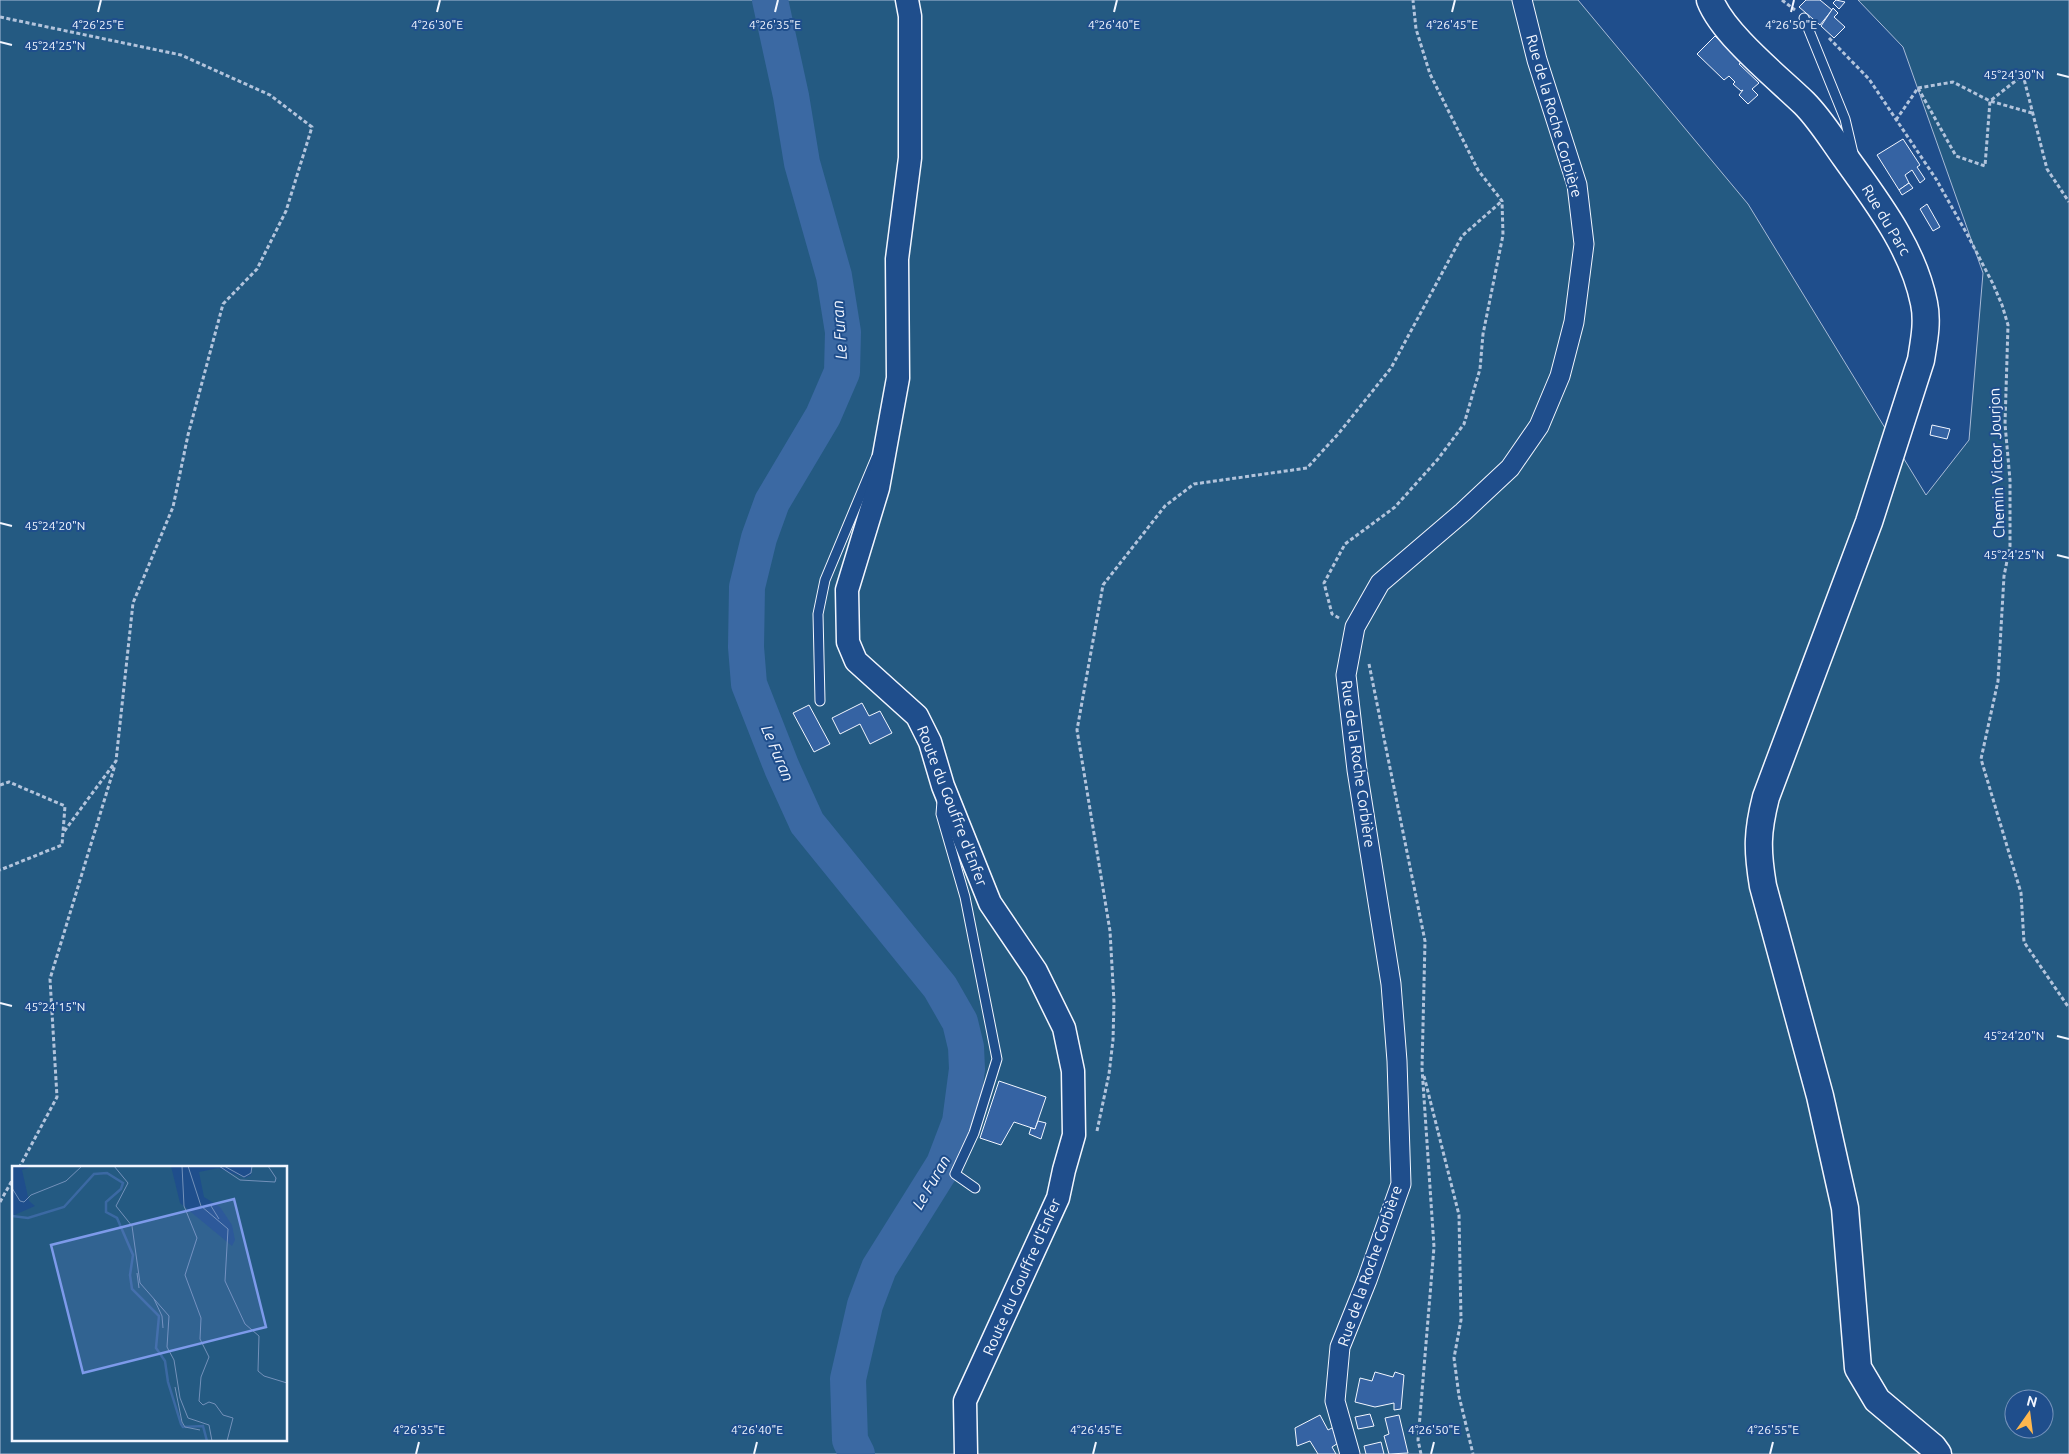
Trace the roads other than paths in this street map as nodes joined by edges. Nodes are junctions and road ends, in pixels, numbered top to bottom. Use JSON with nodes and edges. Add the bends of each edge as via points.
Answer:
{"nodes":[{"id":1,"x":907,"y":0,"type":"edge"},
{"id":2,"x":1522,"y":0,"type":"edge"},
{"id":3,"x":1710,"y":0,"type":"edge"},
{"id":4,"x":1804,"y":18,"type":"road end"},
{"id":5,"x":1857,"y":173,"type":"junction"},
{"id":6,"x":890,"y":431,"type":"junction"},
{"id":7,"x":820,"y":702,"type":"dead end"},
{"id":8,"x":943,"y":786,"type":"junction"},
{"id":9,"x":975,"y":1188,"type":"dead end"},
{"id":10,"x":966,"y":1454,"type":"edge"},
{"id":11,"x":1350,"y":1454,"type":"edge"},
{"id":12,"x":1938,"y":1454,"type":"edge"}],
"edges":[{"from":1,"to":6,"type":"street","name":"Route du Gouffre d'Enfer","via":[[910,16],[910,158],[897,259],[898,378]]},
{"from":2,"to":11,"type":"street","name":"Rue de la Roche Corbière","via":[[1577,184],[1584,244],[1574,322],[1560,376],[1539,426],[1510,468],[1380,583],[1355,627],[1346,675],[1357,770],[1391,984],[1401,1184],[1340,1347],[1335,1401]]},
{"from":3,"to":5,"type":"main road","name":"Rue du Parc","via":[[1735,36],[1806,106]]},
{"from":4,"to":5,"type":"lane","via":[[1846,119]]},
{"from":5,"to":12,"type":"main road","name":"Rue du Parc","via":[[1905,247],[1925,305],[1926,333],[1915,378],[1850,573],[1766,797],[1757,850],[1763,886],[1820,1096],[1845,1208],[1858,1368],[1876,1400]]},
{"from":6,"to":7,"type":"lane","via":[[868,472],[825,580],[818,614]]},
{"from":6,"to":8,"type":"street","name":"Route du Gouffre d'Enfer","via":[[878,488],[847,590],[848,642],[856,661],[917,716],[930,742]]},
{"from":8,"to":9,"type":"lane","via":[[941,814],[965,897],[997,1059],[974,1132],[955,1174]]},
{"from":8,"to":10,"type":"street","name":"Route du Gouffre d'Enfer","via":[[990,903],[1036,971],[1064,1028],[1073,1071],[1074,1135],[1058,1198],[966,1401]]}]}
